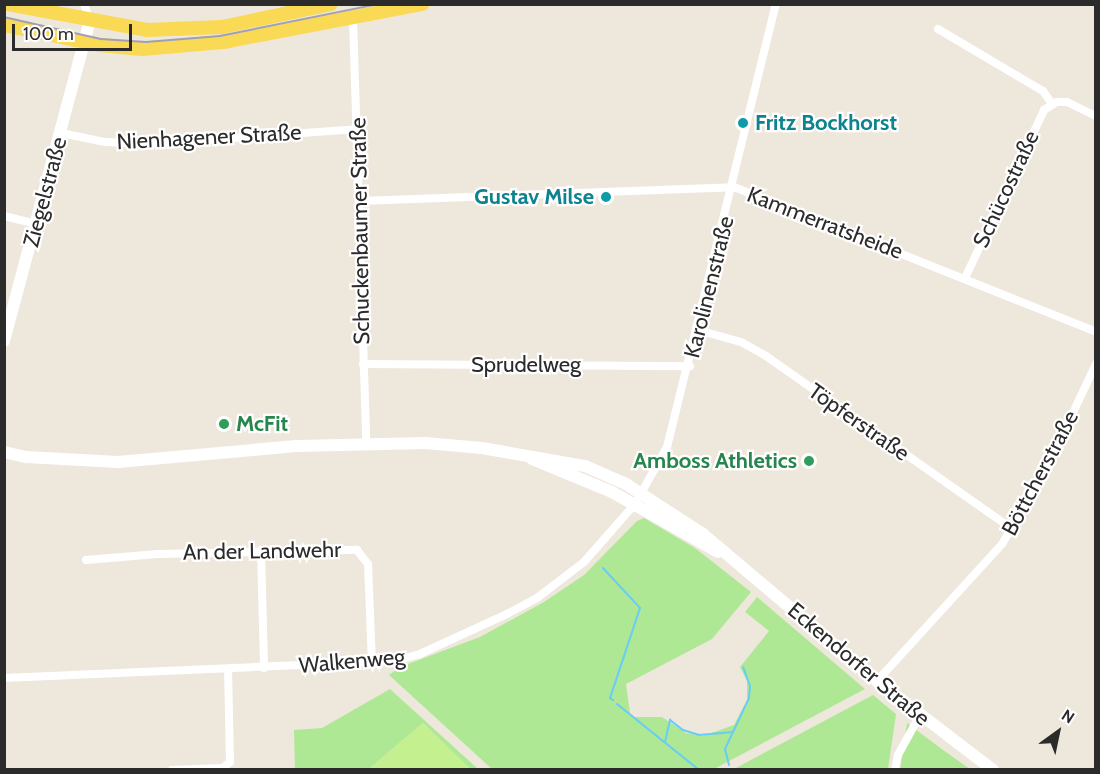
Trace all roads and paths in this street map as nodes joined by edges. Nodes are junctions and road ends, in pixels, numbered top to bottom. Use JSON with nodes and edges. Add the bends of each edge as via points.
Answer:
{"nodes":[{"id":1,"x":8,"y":4,"type":"edge"},
{"id":2,"x":69,"y":4,"type":"edge"},
{"id":3,"x":84,"y":4,"type":"edge"},
{"id":4,"x":331,"y":4,"type":"edge"},
{"id":5,"x":422,"y":4,"type":"edge"},
{"id":6,"x":776,"y":4,"type":"edge"},
{"id":7,"x":54,"y":13,"type":"junction"},
{"id":8,"x":353,"y":19,"type":"junction"},
{"id":9,"x":90,"y":21,"type":"junction"},
{"id":10,"x":4,"y":25,"type":"edge"},
{"id":11,"x":938,"y":29,"type":"dead end"},
{"id":12,"x":87,"y":42,"type":"junction"},
{"id":13,"x":1052,"y":104,"type":"junction"},
{"id":14,"x":1095,"y":116,"type":"edge"},
{"id":15,"x":357,"y":129,"type":"junction"},
{"id":16,"x":61,"y":132,"type":"junction"},
{"id":17,"x":734,"y":188,"type":"junction"},
{"id":18,"x":360,"y":201,"type":"junction"},
{"id":19,"x":4,"y":216,"type":"edge"},
{"id":20,"x":36,"y":224,"type":"junction"},
{"id":21,"x":965,"y":278,"type":"junction"},
{"id":22,"x":698,"y":330,"type":"junction"},
{"id":23,"x":1095,"y":332,"type":"edge"},
{"id":24,"x":4,"y":341,"type":"edge"},
{"id":25,"x":363,"y":364,"type":"junction"},
{"id":26,"x":1095,"y":364,"type":"edge"},
{"id":27,"x":690,"y":366,"type":"junction"},
{"id":28,"x":366,"y":442,"type":"junction"},
{"id":29,"x":4,"y":452,"type":"edge"},
{"id":30,"x":638,"y":499,"type":"junction"},
{"id":31,"x":1012,"y":529,"type":"junction"},
{"id":32,"x":261,"y":550,"type":"junction"},
{"id":33,"x":86,"y":560,"type":"dead end"},
{"id":34,"x":372,"y":663,"type":"junction"},
{"id":35,"x":264,"y":668,"type":"junction"},
{"id":36,"x":228,"y":670,"type":"junction"},
{"id":37,"x":4,"y":678,"type":"edge"},
{"id":38,"x":877,"y":681,"type":"junction"},
{"id":39,"x":920,"y":715,"type":"junction"},
{"id":40,"x":172,"y":770,"type":"edge"},
{"id":41,"x":895,"y":770,"type":"edge"},
{"id":42,"x":993,"y":770,"type":"edge"}],
"edges":[{"from":1,"to":7,"type":"main road"},
{"from":2,"to":7,"type":"street"},
{"from":3,"to":9,"type":"street"},
{"from":4,"to":9,"type":"main road","via":[[222,27],[182,30],[147,30]]},
{"from":5,"to":8,"type":"main road"},
{"from":6,"to":17,"type":"street","name":"Karolinenstraße"},
{"from":7,"to":9,"type":"main road"},
{"from":8,"to":12,"type":"main road","via":[[179,47],[127,48]]},
{"from":8,"to":15,"type":"street","name":"Schuckenbaumer Straße"},
{"from":9,"to":12,"type":"street","name":"Ziegelstraße"},
{"from":10,"to":12,"type":"main road"},
{"from":11,"to":13,"type":"street","name":"Schücostraße","via":[[1043,91]]},
{"from":12,"to":16,"type":"street","name":"Ziegelstraße"},
{"from":13,"to":14,"type":"street","name":"Schücostraße","via":[[1067,102]]},
{"from":13,"to":21,"type":"street","name":"Schücostraße","via":[[1041,114]]},
{"from":15,"to":16,"type":"street","name":"Nienhagener Straße","via":[[150,144],[105,142]]},
{"from":15,"to":18,"type":"street","name":"Schuckenbaumer Straße"},
{"from":16,"to":20,"type":"street","name":"Ziegelstraße"},
{"from":17,"to":18,"type":"street","name":"Kammerratsheide"},
{"from":17,"to":21,"type":"street","name":"Kammerratsheide"},
{"from":17,"to":22,"type":"street","name":"Karolinenstraße"},
{"from":18,"to":25,"type":"street","name":"Schuckenbaumer Straße"},
{"from":19,"to":20,"type":"street"},
{"from":20,"to":24,"type":"street","name":"Ziegelstraße"},
{"from":21,"to":23,"type":"street","name":"Kammerratsheide"},
{"from":22,"to":27,"type":"street","name":"Karolinenstraße"},
{"from":22,"to":31,"type":"street","name":"Töpferstraße","via":[[741,342],[766,356]]},
{"from":25,"to":27,"type":"street","name":"Sprudelweg"},
{"from":25,"to":28,"type":"street","name":"Schuckenbaumer Straße"},
{"from":26,"to":31,"type":"street","name":"Böttcherstraße","via":[[1043,476]]},
{"from":27,"to":30,"type":"street","name":"Karolinenstraße","via":[[668,447]]},
{"from":28,"to":29,"type":"street","name":"Eckendorfer Straße","via":[[118,462],[26,457]]},
{"from":28,"to":30,"type":"street","name":"Eckendorfer Straße","via":[[449,444],[585,466]]},
{"from":30,"to":34,"type":"street","name":"Walkenweg","via":[[584,562],[537,598],[420,654]]},
{"from":30,"to":38,"type":"street","name":"Eckendorfer Straße","via":[[703,534]]},
{"from":31,"to":38,"type":"street","name":"Böttcherstraße","via":[[970,583]]},
{"from":32,"to":33,"type":"street","name":"An der Landwehr"},
{"from":32,"to":34,"type":"street","name":"An der Landwehr","via":[[348,548],[361,552],[368,564]]},
{"from":32,"to":35,"type":"street"},
{"from":34,"to":35,"type":"street","name":"Walkenweg"},
{"from":35,"to":36,"type":"street","name":"Walkenweg"},
{"from":36,"to":37,"type":"street","name":"Walkenweg"},
{"from":36,"to":40,"type":"street","via":[[230,762],[223,768]]},
{"from":38,"to":39,"type":"street","name":"Eckendorfer Straße"},
{"from":39,"to":41,"type":"street","via":[[902,746]]},
{"from":39,"to":42,"type":"street","name":"Eckendorfer Straße"}]}
